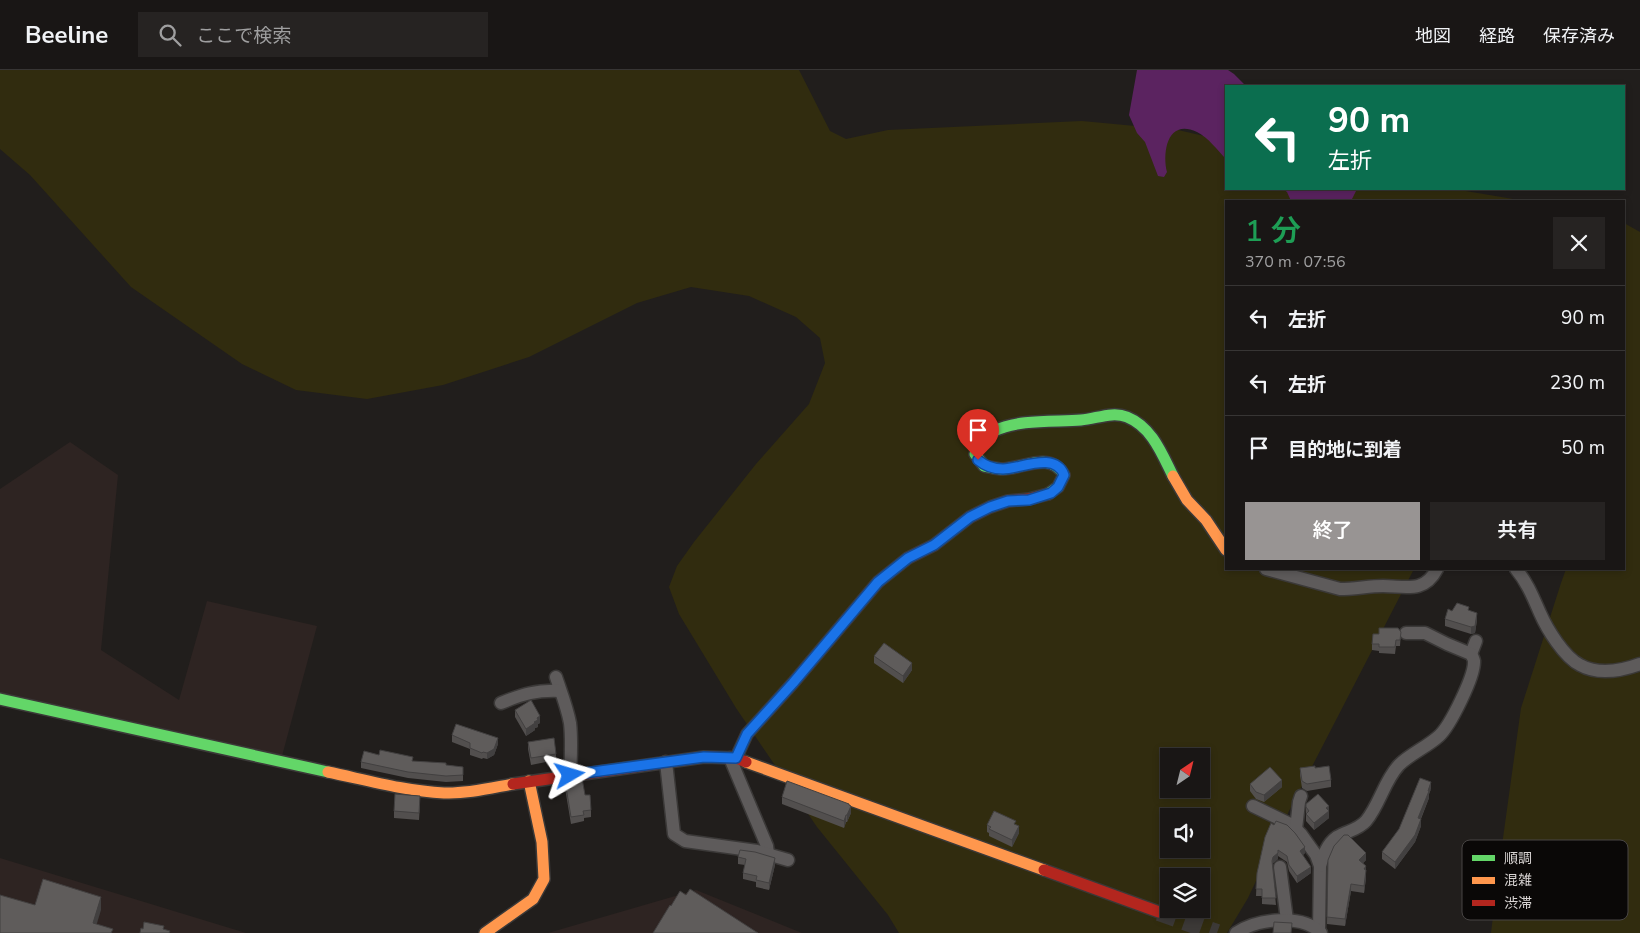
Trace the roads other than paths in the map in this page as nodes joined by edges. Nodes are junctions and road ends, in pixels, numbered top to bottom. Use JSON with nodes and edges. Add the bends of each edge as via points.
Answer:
{"nodes":[{"id":1,"x":1225,"y":548,"type":"edge"},
{"id":2,"x":1270,"y":570,"type":"edge"},
{"id":3,"x":1437,"y":570,"type":"edge"},
{"id":4,"x":1517,"y":570,"type":"edge"},
{"id":5,"x":1406,"y":633,"type":"dead end"},
{"id":6,"x":1476,"y":641,"type":"dead end"},
{"id":7,"x":1471,"y":654,"type":"junction"},
{"id":8,"x":1640,"y":664,"type":"edge"},
{"id":9,"x":556,"y":677,"type":"dead end"},
{"id":10,"x":560,"y":691,"type":"junction"},
{"id":11,"x":0,"y":699,"type":"edge"},
{"id":12,"x":501,"y":703,"type":"dead end"},
{"id":13,"x":733,"y":758,"type":"junction"},
{"id":14,"x":666,"y":762,"type":"junction"},
{"id":15,"x":570,"y":775,"type":"junction"},
{"id":16,"x":529,"y":781,"type":"junction"},
{"id":17,"x":1301,"y":796,"type":"dead end"},
{"id":18,"x":1254,"y":806,"type":"dead end"},
{"id":19,"x":1296,"y":829,"type":"junction"},
{"id":20,"x":768,"y":854,"type":"junction"},
{"id":21,"x":788,"y":860,"type":"dead end"},
{"id":22,"x":1320,"y":866,"type":"junction"},
{"id":23,"x":1280,"y":867,"type":"dead end"},
{"id":24,"x":1159,"y":912,"type":"tunnel mouth"},
{"id":25,"x":1287,"y":920,"type":"junction"},
{"id":26,"x":1320,"y":932,"type":"edge"},
{"id":27,"x":485,"y":933,"type":"edge"},
{"id":28,"x":1236,"y":933,"type":"edge"}],
"edges":[{"from":1,"to":13,"type":"street","via":[[1206,520],[1185,498],[1157,444],[1141,424],[1126,416],[1042,421],[992,430],[985,435],[975,454],[984,466],[1004,469],[1031,463],[1053,464],[1064,475],[1058,487],[1051,493],[1029,500],[1008,501],[970,517],[878,582],[747,734]]},
{"from":2,"to":3,"type":"street","via":[[1350,589],[1412,588],[1422,585]]},
{"from":4,"to":8,"type":"street","via":[[1556,640],[1579,665],[1606,671]]},
{"from":5,"to":7,"type":"street","via":[[1425,633]]},
{"from":6,"to":7,"type":"street"},
{"from":7,"to":22,"type":"street","via":[[1474,661],[1472,671],[1449,724],[1436,738],[1398,766],[1376,807],[1358,828],[1334,839]]},
{"from":9,"to":10,"type":"street"},
{"from":10,"to":12,"type":"street","via":[[527,693]]},
{"from":10,"to":15,"type":"street","via":[[570,724]]},
{"from":11,"to":16,"type":"street","via":[[406,789],[473,791]]},
{"from":13,"to":14,"type":"street","via":[[704,757]]},
{"from":13,"to":20,"type":"street"},
{"from":13,"to":24,"type":"street"},
{"from":14,"to":15,"type":"street"},
{"from":14,"to":20,"type":"street","via":[[674,834],[685,841]]},
{"from":15,"to":16,"type":"street"},
{"from":16,"to":27,"type":"street","via":[[542,842],[544,878],[533,899]]},
{"from":17,"to":19,"type":"street"},
{"from":18,"to":19,"type":"street"},
{"from":19,"to":22,"type":"street","via":[[1316,855]]},
{"from":20,"to":21,"type":"street"},
{"from":22,"to":26,"type":"street"},
{"from":23,"to":25,"type":"street"},
{"from":25,"to":26,"type":"street","via":[[1299,921]]},
{"from":25,"to":28,"type":"street","via":[[1261,923]]}]}
